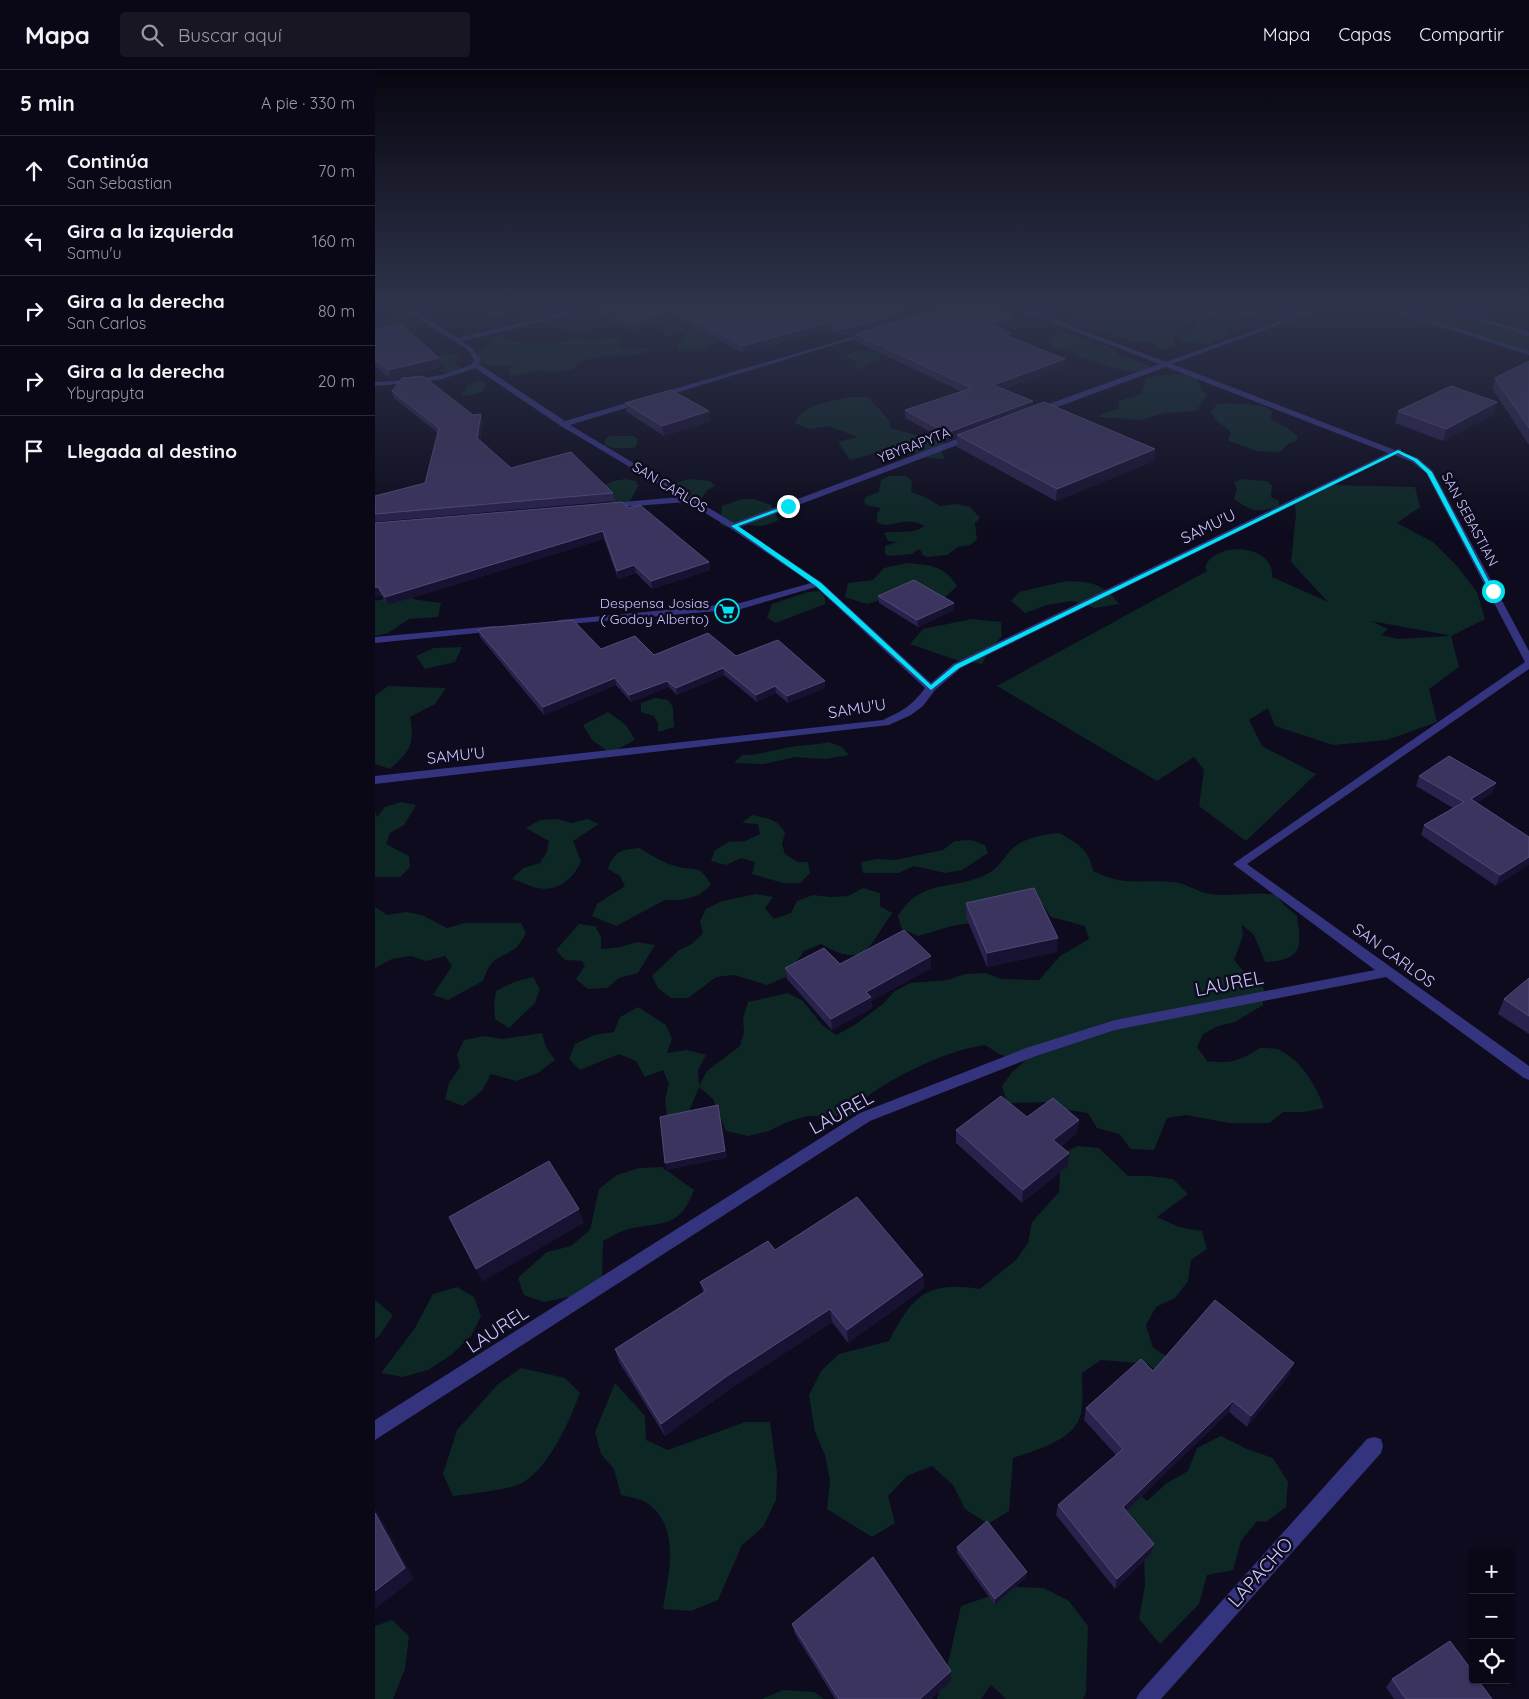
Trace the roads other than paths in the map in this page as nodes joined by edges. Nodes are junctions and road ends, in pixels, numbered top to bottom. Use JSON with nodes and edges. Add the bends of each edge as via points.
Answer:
{"nodes":[{"id":1,"x":404,"y":381,"type":"edge"},
{"id":2,"x":499,"y":381,"type":"edge"},
{"id":3,"x":707,"y":381,"type":"edge"},
{"id":4,"x":1119,"y":381,"type":"edge"},
{"id":5,"x":1214,"y":381,"type":"edge"},
{"id":6,"x":375,"y":384,"type":"edge"},
{"id":7,"x":1029,"y":415,"type":"edge"},
{"id":8,"x":564,"y":424,"type":"junction"},
{"id":9,"x":983,"y":432,"type":"edge"},
{"id":10,"x":1398,"y":452,"type":"junction"},
{"id":11,"x":691,"y":499,"type":"junction"},
{"id":12,"x":602,"y":507,"type":"edge"},
{"id":13,"x":733,"y":526,"type":"junction"},
{"id":14,"x":818,"y":584,"type":"junction"},
{"id":15,"x":553,"y":624,"type":"edge"},
{"id":16,"x":503,"y":628,"type":"edge"},
{"id":17,"x":375,"y":640,"type":"edge"},
{"id":18,"x":1529,"y":660,"type":"edge"},
{"id":19,"x":1529,"y":664,"type":"edge"},
{"id":20,"x":931,"y":688,"type":"junction"},
{"id":21,"x":375,"y":780,"type":"edge"},
{"id":22,"x":1388,"y":972,"type":"junction"},
{"id":23,"x":1529,"y":1074,"type":"edge"},
{"id":24,"x":375,"y":1431,"type":"edge"},
{"id":25,"x":1374,"y":1446,"type":"dead end"},
{"id":26,"x":1147,"y":1699,"type":"edge"}],
"edges":[{"from":1,"to":6,"type":"street"},
{"from":2,"to":8,"type":"street","name":"SAN CARLOS"},
{"from":3,"to":8,"type":"street"},
{"from":4,"to":7,"type":"street"},
{"from":5,"to":10,"type":"street","name":"SAN SEBASTIAN"},
{"from":8,"to":11,"type":"street","name":"SAN CARLOS"},
{"from":9,"to":13,"type":"street","name":"YBYRAPYTA"},
{"from":10,"to":18,"type":"street","name":"SAN SEBASTIAN","via":[[1429,472]]},
{"from":10,"to":20,"type":"street","name":"SAMU'U","via":[[957,666]]},
{"from":11,"to":12,"type":"street"},
{"from":11,"to":13,"type":"street","name":"SAN CARLOS"},
{"from":13,"to":14,"type":"street","name":"SAN CARLOS"},
{"from":14,"to":15,"type":"street","via":[[741,606]]},
{"from":14,"to":20,"type":"street","name":"SAN CARLOS"},
{"from":16,"to":17,"type":"street"},
{"from":19,"to":22,"type":"street","name":"SAN CARLOS","via":[[1239,864]]},
{"from":20,"to":21,"type":"street","name":"SAMU'U","via":[[919,704],[885,723]]},
{"from":22,"to":23,"type":"street","name":"SAN CARLOS"},
{"from":22,"to":24,"type":"street","name":"LAUREL","via":[[1115,1025],[1031,1052],[865,1118]]},
{"from":25,"to":26,"type":"street","name":"LAPACHO"}]}
